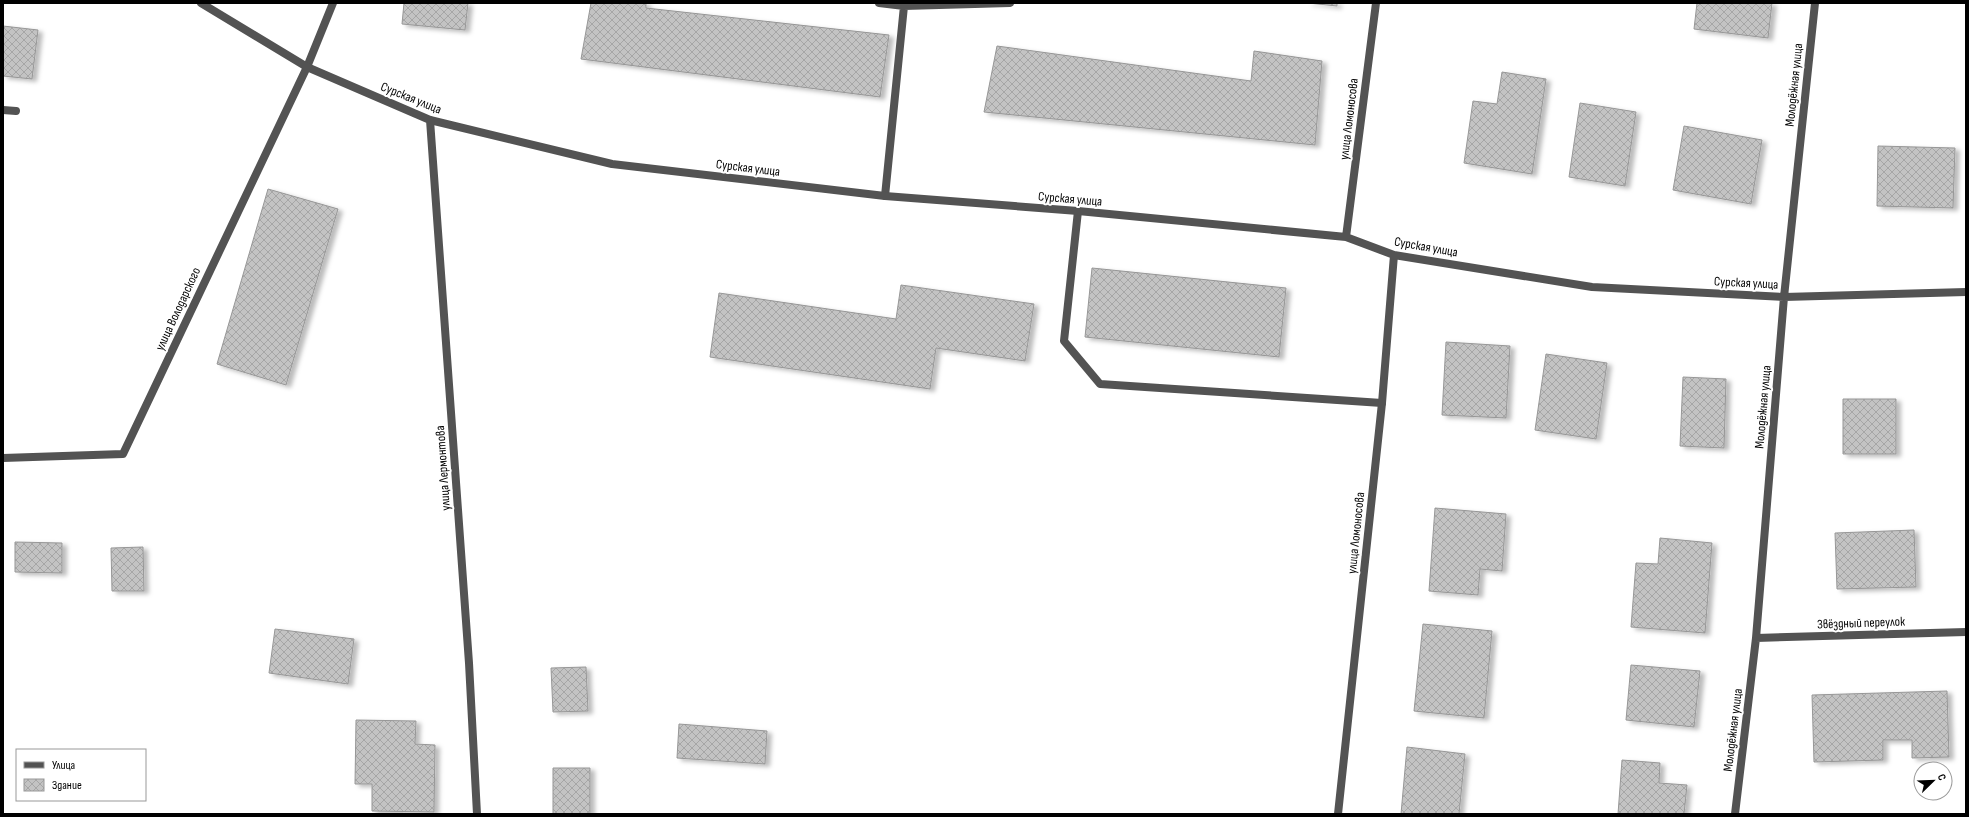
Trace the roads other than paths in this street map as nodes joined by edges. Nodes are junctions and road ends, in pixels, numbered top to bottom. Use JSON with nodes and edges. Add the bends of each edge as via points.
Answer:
{"nodes":[{"id":1,"x":201,"y":3,"type":"edge"},
{"id":2,"x":333,"y":3,"type":"edge"},
{"id":3,"x":879,"y":3,"type":"edge"},
{"id":4,"x":1010,"y":3,"type":"edge"},
{"id":5,"x":1376,"y":3,"type":"edge"},
{"id":6,"x":1815,"y":3,"type":"edge"},
{"id":7,"x":904,"y":6,"type":"junction"},
{"id":8,"x":306,"y":67,"type":"junction"},
{"id":9,"x":3,"y":110,"type":"edge"},
{"id":10,"x":16,"y":112,"type":"dead end"},
{"id":11,"x":430,"y":120,"type":"junction"},
{"id":12,"x":886,"y":196,"type":"junction"},
{"id":13,"x":1078,"y":211,"type":"junction"},
{"id":14,"x":1346,"y":237,"type":"junction"},
{"id":15,"x":1394,"y":255,"type":"junction"},
{"id":16,"x":1966,"y":292,"type":"edge"},
{"id":17,"x":1784,"y":297,"type":"junction"},
{"id":18,"x":1382,"y":403,"type":"junction"},
{"id":19,"x":3,"y":458,"type":"edge"},
{"id":20,"x":1966,"y":632,"type":"edge"},
{"id":21,"x":1756,"y":638,"type":"junction"},
{"id":22,"x":477,"y":814,"type":"edge"},
{"id":23,"x":1338,"y":814,"type":"edge"},
{"id":24,"x":1735,"y":814,"type":"edge"}],
"edges":[{"from":1,"to":8,"type":"street","name":"Сурская улица"},
{"from":2,"to":8,"type":"street"},
{"from":3,"to":7,"type":"street"},
{"from":4,"to":7,"type":"street"},
{"from":5,"to":14,"type":"street","name":"улица Ломоносова"},
{"from":6,"to":17,"type":"street","name":"Молодёжная улица"},
{"from":7,"to":12,"type":"street"},
{"from":8,"to":11,"type":"street","name":"Сурская улица"},
{"from":8,"to":19,"type":"street","name":"улица Володарского","via":[[123,454]]},
{"from":9,"to":10,"type":"street"},
{"from":11,"to":12,"type":"street","name":"Сурская улица","via":[[612,164]]},
{"from":11,"to":22,"type":"street","name":"улица Лермонтова","via":[[469,663]]},
{"from":12,"to":13,"type":"street","name":"Сурская улица"},
{"from":13,"to":14,"type":"street","name":"Сурская улица"},
{"from":13,"to":18,"type":"street","via":[[1064,341],[1100,384]]},
{"from":14,"to":15,"type":"street","name":"Сурская улица"},
{"from":15,"to":17,"type":"street","name":"Сурская улица","via":[[1592,287]]},
{"from":15,"to":18,"type":"street","name":"улица Ломоносова"},
{"from":16,"to":17,"type":"street","name":"Сурская улица"},
{"from":17,"to":21,"type":"street","name":"Молодёжная улица"},
{"from":18,"to":23,"type":"street","name":"улица Ломоносова"},
{"from":20,"to":21,"type":"street","name":"Звёздный переулок"},
{"from":21,"to":24,"type":"street","name":"Молодёжная улица"}]}
